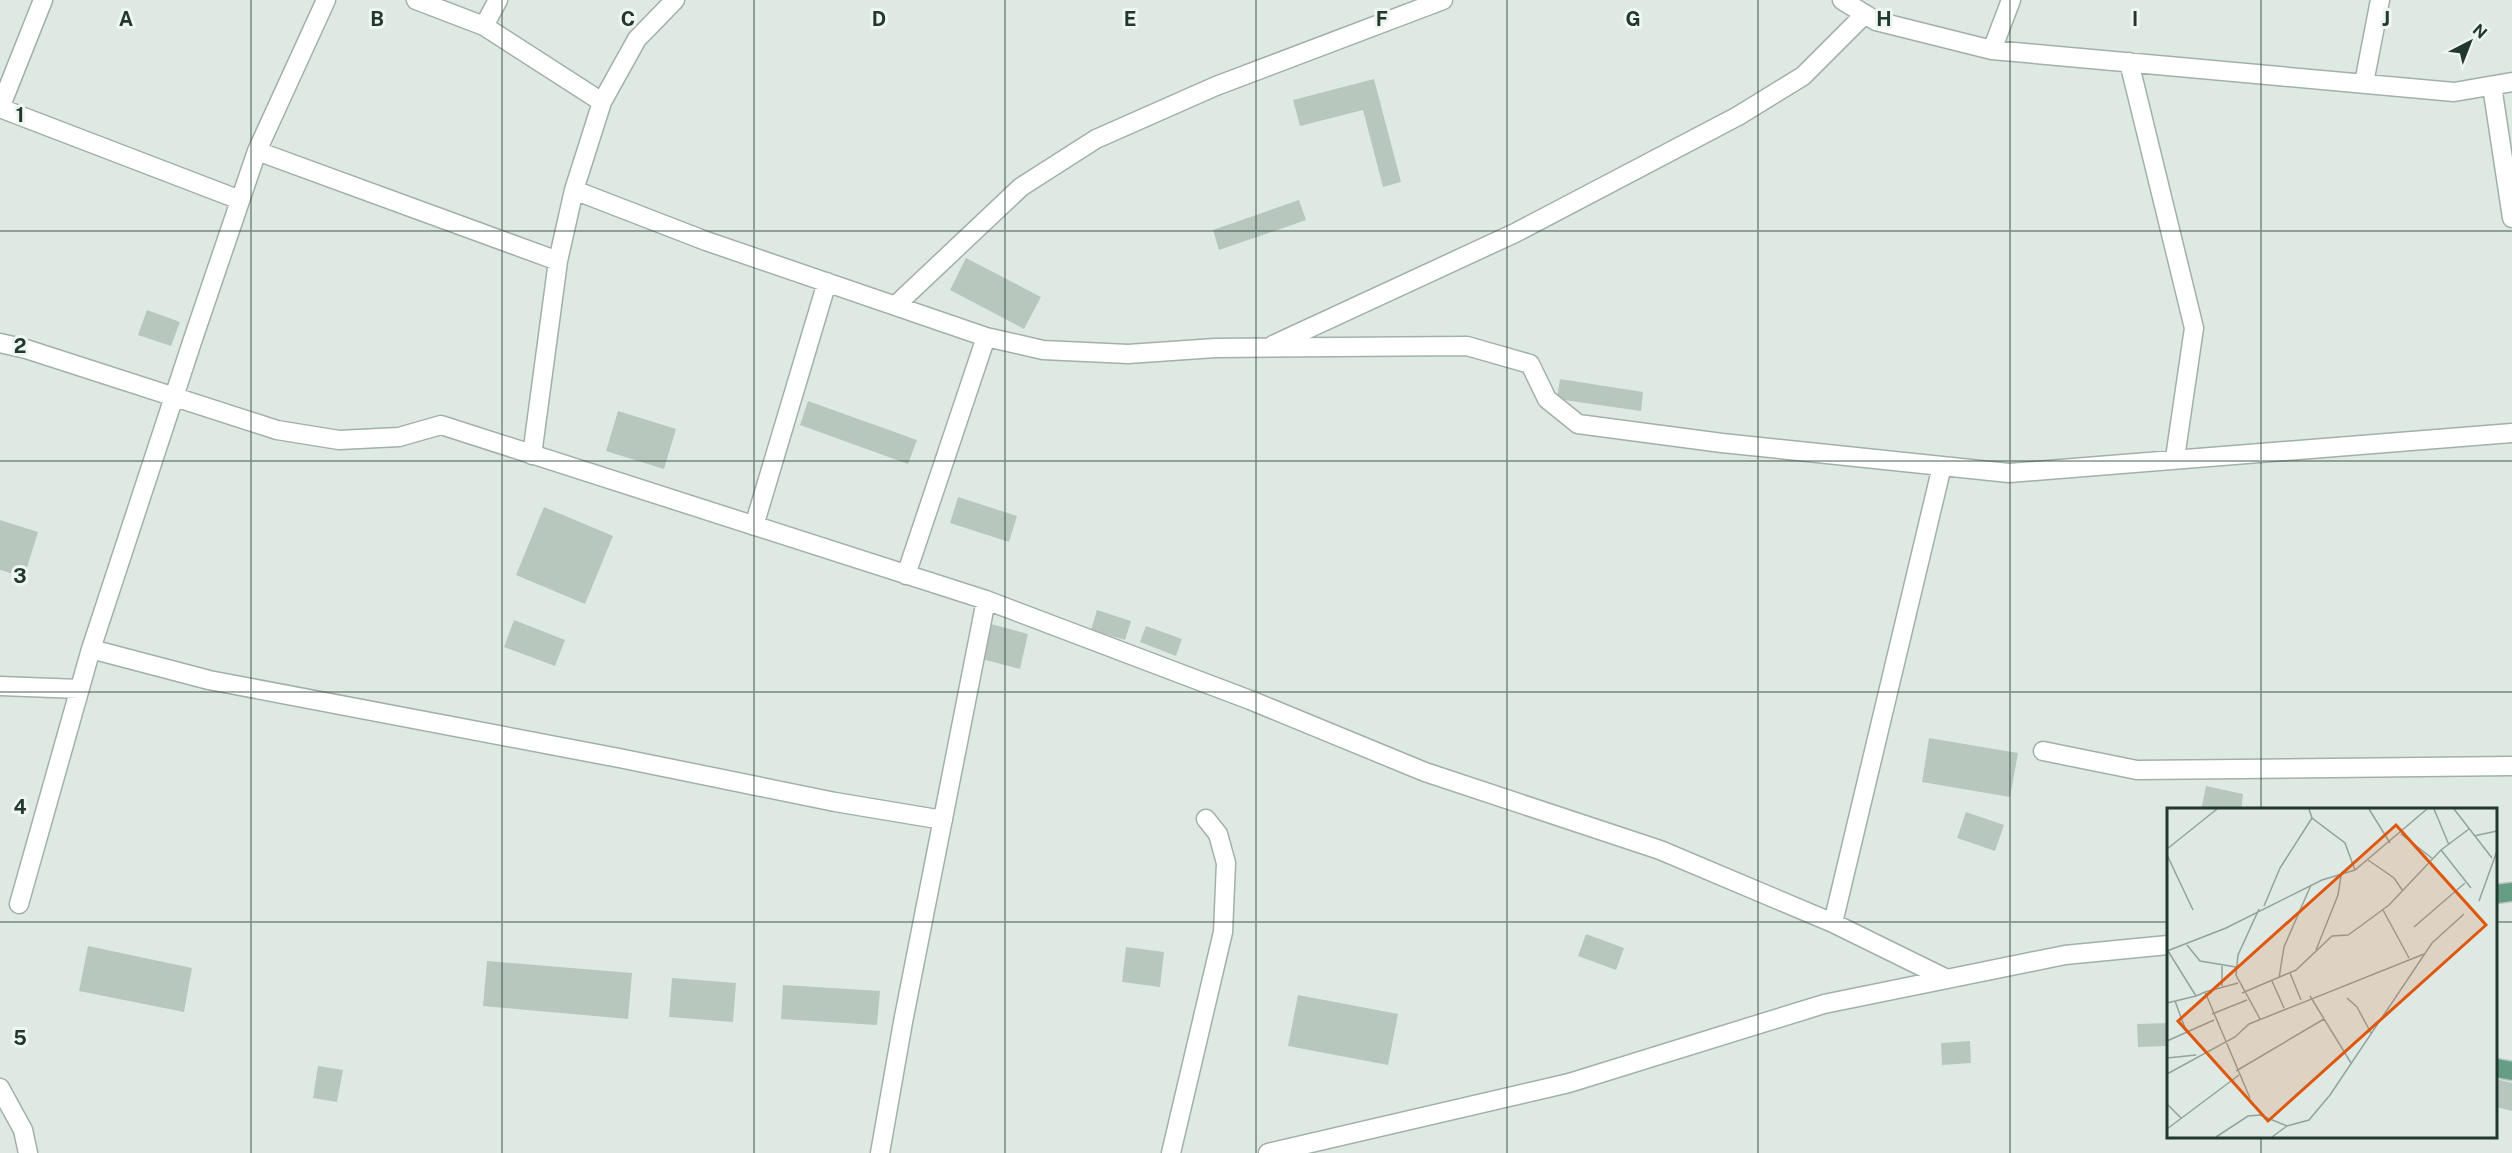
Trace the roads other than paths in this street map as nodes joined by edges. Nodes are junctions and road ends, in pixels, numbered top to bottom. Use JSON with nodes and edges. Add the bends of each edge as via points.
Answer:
{"nodes":[{"id":1,"x":43,"y":0,"type":"edge"},
{"id":2,"x":326,"y":0,"type":"edge"},
{"id":3,"x":416,"y":0,"type":"edge"},
{"id":4,"x":498,"y":0,"type":"edge"},
{"id":5,"x":675,"y":0,"type":"edge"},
{"id":6,"x":1443,"y":0,"type":"edge"},
{"id":7,"x":1842,"y":0,"type":"edge"},
{"id":8,"x":2011,"y":0,"type":"edge"},
{"id":9,"x":2380,"y":0,"type":"edge"},
{"id":10,"x":1866,"y":14,"type":"junction"},
{"id":11,"x":484,"y":26,"type":"junction"},
{"id":12,"x":1992,"y":50,"type":"junction"},
{"id":13,"x":2129,"y":62,"type":"junction"},
{"id":14,"x":2364,"y":82,"type":"junction"},
{"id":15,"x":2512,"y":82,"type":"edge"},
{"id":16,"x":2492,"y":86,"type":"junction"},
{"id":17,"x":602,"y":102,"type":"junction"},
{"id":18,"x":257,"y":151,"type":"junction"},
{"id":19,"x":574,"y":190,"type":"junction"},
{"id":20,"x":240,"y":200,"type":"junction"},
{"id":21,"x":2512,"y":218,"type":"edge"},
{"id":22,"x":558,"y":261,"type":"junction"},
{"id":23,"x":827,"y":282,"type":"junction"},
{"id":24,"x":896,"y":305,"type":"junction"},
{"id":25,"x":986,"y":337,"type":"junction"},
{"id":26,"x":0,"y":344,"type":"edge"},
{"id":27,"x":1268,"y":347,"type":"junction"},
{"id":28,"x":175,"y":396,"type":"junction"},
{"id":29,"x":2512,"y":433,"type":"edge"},
{"id":30,"x":532,"y":455,"type":"junction"},
{"id":31,"x":2175,"y":458,"type":"junction"},
{"id":32,"x":1942,"y":466,"type":"junction"},
{"id":33,"x":754,"y":526,"type":"junction"},
{"id":34,"x":906,"y":575,"type":"junction"},
{"id":35,"x":986,"y":600,"type":"junction"},
{"id":36,"x":91,"y":650,"type":"junction"},
{"id":37,"x":0,"y":686,"type":"edge"},
{"id":38,"x":80,"y":689,"type":"junction"},
{"id":39,"x":2043,"y":751,"type":"dead end"},
{"id":40,"x":2512,"y":766,"type":"edge"},
{"id":41,"x":1206,"y":819,"type":"dead end"},
{"id":42,"x":943,"y":820,"type":"junction"},
{"id":43,"x":2512,"y":892,"type":"edge"},
{"id":44,"x":2497,"y":894,"type":"edge"},
{"id":45,"x":19,"y":904,"type":"dead end"},
{"id":46,"x":1833,"y":923,"type":"junction"},
{"id":47,"x":2167,"y":945,"type":"edge"},
{"id":48,"x":1947,"y":979,"type":"junction"},
{"id":49,"x":2497,"y":1068,"type":"edge"},
{"id":50,"x":2512,"y":1071,"type":"edge"},
{"id":51,"x":0,"y":1088,"type":"edge"},
{"id":52,"x":28,"y":1153,"type":"edge"},
{"id":53,"x":880,"y":1153,"type":"edge"},
{"id":54,"x":1171,"y":1153,"type":"edge"},
{"id":55,"x":1268,"y":1153,"type":"edge"}],
"edges":[{"from":1,"to":20,"type":"street","via":[[0,108]]},
{"from":2,"to":18,"type":"street"},
{"from":3,"to":11,"type":"street"},
{"from":4,"to":11,"type":"street"},
{"from":5,"to":17,"type":"street","via":[[637,39]]},
{"from":6,"to":24,"type":"street","via":[[1216,86],[1096,139],[1021,187]]},
{"from":7,"to":10,"type":"street"},
{"from":8,"to":12,"type":"street"},
{"from":9,"to":14,"type":"street"},
{"from":10,"to":12,"type":"street","via":[[1875,21]]},
{"from":10,"to":27,"type":"street","via":[[1803,76],[1738,116],[1515,233]]},
{"from":11,"to":17,"type":"street"},
{"from":12,"to":13,"type":"street"},
{"from":13,"to":14,"type":"street"},
{"from":13,"to":31,"type":"street","via":[[2194,328]]},
{"from":14,"to":16,"type":"street","via":[[2454,92]]},
{"from":15,"to":16,"type":"street"},
{"from":16,"to":21,"type":"street"},
{"from":17,"to":19,"type":"street"},
{"from":18,"to":20,"type":"street"},
{"from":18,"to":22,"type":"street"},
{"from":19,"to":22,"type":"street"},
{"from":19,"to":23,"type":"street"},
{"from":20,"to":28,"type":"street"},
{"from":22,"to":30,"type":"street"},
{"from":23,"to":24,"type":"street"},
{"from":23,"to":33,"type":"street"},
{"from":24,"to":25,"type":"street"},
{"from":25,"to":27,"type":"street","via":[[1042,350],[1128,354]]},
{"from":25,"to":34,"type":"street"},
{"from":26,"to":28,"type":"street"},
{"from":27,"to":32,"type":"street","via":[[1467,346],[1530,364],[1547,399],[1578,424]]},
{"from":28,"to":30,"type":"street","via":[[277,430],[339,440],[399,436],[441,425]]},
{"from":28,"to":36,"type":"street"},
{"from":29,"to":31,"type":"street"},
{"from":30,"to":33,"type":"street"},
{"from":31,"to":32,"type":"street","via":[[2009,473]]},
{"from":32,"to":46,"type":"street"},
{"from":33,"to":34,"type":"street"},
{"from":34,"to":35,"type":"street"},
{"from":35,"to":42,"type":"street"},
{"from":35,"to":46,"type":"street","via":[[1250,700],[1425,772],[1660,850]]},
{"from":36,"to":38,"type":"street"},
{"from":36,"to":42,"type":"street","via":[[209,680]]},
{"from":37,"to":38,"type":"street"},
{"from":38,"to":45,"type":"street"},
{"from":39,"to":40,"type":"street","via":[[2137,770]]},
{"from":41,"to":54,"type":"street","via":[[1218,834],[1226,863],[1223,932]]},
{"from":42,"to":53,"type":"street"},
{"from":43,"to":44,"type":"main road"},
{"from":46,"to":48,"type":"street"},
{"from":47,"to":48,"type":"street","via":[[2065,955]]},
{"from":48,"to":55,"type":"street","via":[[1824,1004],[1569,1083]]},
{"from":49,"to":50,"type":"main road"},
{"from":51,"to":52,"type":"street","via":[[23,1130]]}]}
